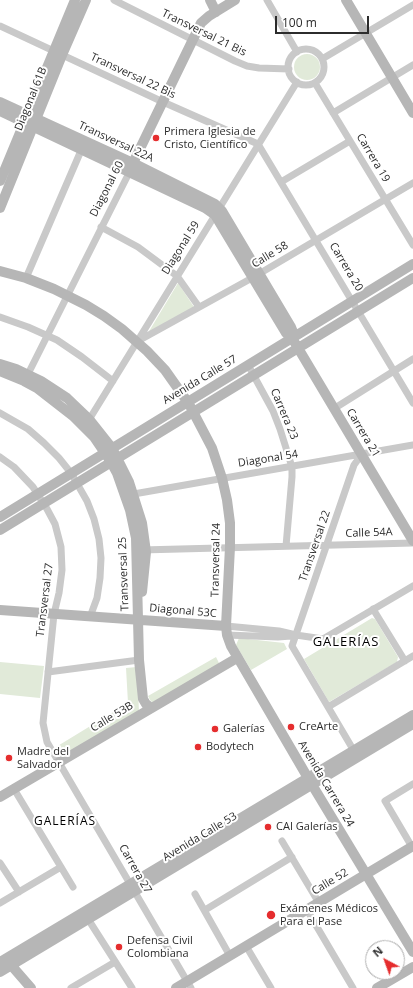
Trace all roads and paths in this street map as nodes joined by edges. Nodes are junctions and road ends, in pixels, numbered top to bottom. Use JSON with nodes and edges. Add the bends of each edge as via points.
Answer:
{"nodes":[{"id":1,"x":75,"y":0,"type":"edge"},
{"id":2,"x":86,"y":0,"type":"edge"},
{"id":3,"x":114,"y":0,"type":"edge"},
{"id":4,"x":210,"y":0,"type":"edge"},
{"id":5,"x":235,"y":0,"type":"edge"},
{"id":6,"x":267,"y":0,"type":"edge"},
{"id":7,"x":346,"y":0,"type":"edge"},
{"id":8,"x":413,"y":4,"type":"edge"},
{"id":9,"x":216,"y":12,"type":"junction"},
{"id":10,"x":0,"y":26,"type":"edge"},
{"id":11,"x":365,"y":33,"type":"junction"},
{"id":12,"x":193,"y":40,"type":"junction"},
{"id":13,"x":298,"y":52,"type":"junction"},
{"id":14,"x":57,"y":53,"type":"junction"},
{"id":15,"x":322,"y":58,"type":"junction"},
{"id":16,"x":413,"y":64,"type":"edge"},
{"id":17,"x":289,"y":70,"type":"junction"},
{"id":18,"x":392,"y":78,"type":"junction"},
{"id":19,"x":297,"y":82,"type":"junction"},
{"id":20,"x":315,"y":83,"type":"junction"},
{"id":21,"x":0,"y":102,"type":"edge"},
{"id":22,"x":163,"y":102,"type":"junction"},
{"id":23,"x":0,"y":111,"type":"edge"},
{"id":24,"x":333,"y":113,"type":"junction"},
{"id":25,"x":413,"y":113,"type":"edge"},
{"id":26,"x":30,"y":120,"type":"junction"},
{"id":27,"x":350,"y":141,"type":"junction"},
{"id":28,"x":258,"y":144,"type":"junction"},
{"id":29,"x":84,"y":145,"type":"junction"},
{"id":30,"x":131,"y":168,"type":"junction"},
{"id":31,"x":0,"y":181,"type":"edge"},
{"id":32,"x":280,"y":182,"type":"junction"},
{"id":33,"x":413,"y":183,"type":"edge"},
{"id":34,"x":2,"y":194,"type":"edge"},
{"id":35,"x":385,"y":199,"type":"junction"},
{"id":36,"x":0,"y":208,"type":"edge"},
{"id":37,"x":217,"y":211,"type":"junction"},
{"id":38,"x":101,"y":227,"type":"junction"},
{"id":39,"x":316,"y":241,"type":"junction"},
{"id":40,"x":413,"y":245,"type":"edge"},
{"id":41,"x":413,"y":264,"type":"edge"},
{"id":42,"x":0,"y":271,"type":"edge"},
{"id":43,"x":177,"y":276,"type":"junction"},
{"id":44,"x":256,"y":276,"type":"junction"},
{"id":45,"x":26,"y":278,"type":"junction"},
{"id":46,"x":413,"y":278,"type":"edge"},
{"id":47,"x":67,"y":295,"type":"junction"},
{"id":48,"x":352,"y":302,"type":"junction"},
{"id":49,"x":199,"y":307,"type":"junction"},
{"id":50,"x":358,"y":311,"type":"junction"},
{"id":51,"x":0,"y":317,"type":"edge"},
{"id":52,"x":47,"y":335,"type":"junction"},
{"id":53,"x":292,"y":338,"type":"junction"},
{"id":54,"x":137,"y":342,"type":"junction"},
{"id":55,"x":298,"y":348,"type":"junction"},
{"id":56,"x":413,"y":359,"type":"edge"},
{"id":57,"x":0,"y":364,"type":"edge"},
{"id":58,"x":248,"y":365,"type":"junction"},
{"id":59,"x":0,"y":371,"type":"edge"},
{"id":60,"x":394,"y":371,"type":"junction"},
{"id":61,"x":254,"y":375,"type":"junction"},
{"id":62,"x":26,"y":378,"type":"junction"},
{"id":63,"x":113,"y":381,"type":"junction"},
{"id":64,"x":188,"y":402,"type":"junction"},
{"id":65,"x":413,"y":403,"type":"edge"},
{"id":66,"x":334,"y":408,"type":"junction"},
{"id":67,"x":194,"y":411,"type":"junction"},
{"id":68,"x":0,"y":413,"type":"edge"},
{"id":69,"x":87,"y":423,"type":"junction"},
{"id":70,"x":413,"y":445,"type":"edge"},
{"id":71,"x":108,"y":450,"type":"junction"},
{"id":72,"x":362,"y":454,"type":"junction"},
{"id":73,"x":0,"y":457,"type":"edge"},
{"id":74,"x":114,"y":460,"type":"junction"},
{"id":75,"x":292,"y":467,"type":"junction"},
{"id":76,"x":71,"y":473,"type":"junction"},
{"id":77,"x":222,"y":478,"type":"junction"},
{"id":78,"x":77,"y":483,"type":"junction"},
{"id":79,"x":37,"y":494,"type":"junction"},
{"id":80,"x":130,"y":495,"type":"junction"},
{"id":81,"x":44,"y":503,"type":"junction"},
{"id":82,"x":0,"y":517,"type":"edge"},
{"id":83,"x":0,"y":530,"type":"edge"},
{"id":84,"x":413,"y":542,"type":"edge"},
{"id":85,"x":326,"y":545,"type":"junction"},
{"id":86,"x":286,"y":546,"type":"junction"},
{"id":87,"x":230,"y":547,"type":"junction"},
{"id":88,"x":141,"y":550,"type":"junction"},
{"id":89,"x":413,"y":586,"type":"edge"},
{"id":90,"x":373,"y":609,"type":"junction"},
{"id":91,"x":0,"y":610,"type":"edge"},
{"id":92,"x":54,"y":614,"type":"junction"},
{"id":93,"x":90,"y":617,"type":"junction"},
{"id":94,"x":138,"y":619,"type":"junction"},
{"id":95,"x":227,"y":631,"type":"junction"},
{"id":96,"x":296,"y":635,"type":"junction"},
{"id":97,"x":413,"y":656,"type":"edge"},
{"id":98,"x":237,"y":658,"type":"junction"},
{"id":99,"x":140,"y":660,"type":"junction"},
{"id":100,"x":405,"y":661,"type":"junction"},
{"id":101,"x":48,"y":672,"type":"junction"},
{"id":102,"x":328,"y":707,"type":"junction"},
{"id":103,"x":151,"y":708,"type":"junction"},
{"id":104,"x":413,"y":715,"type":"edge"},
{"id":105,"x":413,"y":724,"type":"edge"},
{"id":106,"x":354,"y":751,"type":"junction"},
{"id":107,"x":59,"y":763,"type":"junction"},
{"id":108,"x":310,"y":782,"type":"junction"},
{"id":109,"x":413,"y":784,"type":"edge"},
{"id":110,"x":14,"y":789,"type":"junction"},
{"id":111,"x":0,"y":797,"type":"edge"},
{"id":112,"x":282,"y":841,"type":"dead end"},
{"id":113,"x":412,"y":847,"type":"edge"},
{"id":114,"x":292,"y":857,"type":"junction"},
{"id":115,"x":0,"y":863,"type":"edge"},
{"id":116,"x":61,"y":867,"type":"junction"},
{"id":117,"x":366,"y":874,"type":"junction"},
{"id":118,"x":73,"y":887,"type":"dead end"},
{"id":119,"x":133,"y":887,"type":"junction"},
{"id":120,"x":19,"y":892,"type":"junction"},
{"id":121,"x":195,"y":894,"type":"dead end"},
{"id":122,"x":0,"y":903,"type":"edge"},
{"id":123,"x":319,"y":903,"type":"junction"},
{"id":124,"x":205,"y":910,"type":"junction"},
{"id":125,"x":307,"y":910,"type":"junction"},
{"id":126,"x":88,"y":919,"type":"junction"},
{"id":127,"x":246,"y":946,"type":"junction"},
{"id":128,"x":413,"y":952,"type":"edge"},
{"id":129,"x":230,"y":956,"type":"junction"},
{"id":130,"x":4,"y":960,"type":"edge"},
{"id":131,"x":115,"y":962,"type":"junction"},
{"id":132,"x":413,"y":967,"type":"edge"},
{"id":133,"x":0,"y":972,"type":"edge"},
{"id":134,"x":189,"y":985,"type":"edge"},
{"id":135,"x":31,"y":988,"type":"edge"},
{"id":136,"x":71,"y":988,"type":"edge"},
{"id":137,"x":132,"y":988,"type":"edge"},
{"id":138,"x":176,"y":988,"type":"edge"},
{"id":139,"x":271,"y":988,"type":"edge"},
{"id":140,"x":353,"y":988,"type":"edge"},
{"id":141,"x":377,"y":988,"type":"edge"}],
"edges":[{"from":1,"to":14,"type":"street","name":"Diagonal 61B"},
{"from":2,"to":14,"type":"street","name":"Diagonal 61B"},
{"from":3,"to":12,"type":"street","name":"Transversal 21 Bis"},
{"from":4,"to":9,"type":"street"},
{"from":5,"to":9,"type":"street","name":"Diagonal 60"},
{"from":6,"to":13,"type":"street"},
{"from":7,"to":11,"type":"street"},
{"from":8,"to":11,"type":"street"},
{"from":9,"to":12,"type":"street","name":"Diagonal 60","via":[[203,20]]},
{"from":10,"to":14,"type":"street","name":"Transversal 22 Bis"},
{"from":11,"to":15,"type":"street"},
{"from":11,"to":18,"type":"street"},
{"from":12,"to":17,"type":"street","name":"Transversal 21 Bis","via":[[247,66]]},
{"from":12,"to":22,"type":"street","name":"Diagonal 60"},
{"from":13,"to":15,"type":"street","via":[[313,51]]},
{"from":13,"to":17,"type":"street","via":[[292,58]]},
{"from":14,"to":22,"type":"street","name":"Transversal 22 Bis"},
{"from":14,"to":26,"type":"street","name":"Diagonal 61B"},
{"from":15,"to":20,"type":"street","via":[[324,70]]},
{"from":16,"to":18,"type":"street"},
{"from":17,"to":19,"type":"street"},
{"from":18,"to":24,"type":"street"},
{"from":18,"to":25,"type":"street"},
{"from":19,"to":20,"type":"street","via":[[306,85]]},
{"from":19,"to":28,"type":"street","name":"Diagonal 59"},
{"from":20,"to":24,"type":"street","name":"Carrera 19"},
{"from":21,"to":26,"type":"street","name":"Transversal 22A"},
{"from":22,"to":28,"type":"street","name":"Transversal 22 Bis"},
{"from":22,"to":30,"type":"street","name":"Diagonal 60"},
{"from":23,"to":26,"type":"street","name":"Transversal 22A"},
{"from":24,"to":27,"type":"street","name":"Carrera 19"},
{"from":26,"to":29,"type":"street","name":"Transversal 22A"},
{"from":26,"to":31,"type":"street","name":"Diagonal 61B"},
{"from":26,"to":34,"type":"street","name":"Diagonal 61B"},
{"from":27,"to":32,"type":"street"},
{"from":27,"to":35,"type":"street","name":"Carrera 19"},
{"from":28,"to":32,"type":"street","name":"Carrera 20"},
{"from":28,"to":37,"type":"street","name":"Diagonal 59"},
{"from":29,"to":30,"type":"street","name":"Transversal 22A"},
{"from":29,"to":45,"type":"street"},
{"from":30,"to":37,"type":"street","name":"Transversal 22A","via":[[210,201]]},
{"from":30,"to":38,"type":"street","name":"Diagonal 60"},
{"from":32,"to":39,"type":"street","name":"Carrera 20"},
{"from":33,"to":35,"type":"street","name":"Calle 58"},
{"from":34,"to":36,"type":"street","name":"Diagonal 61B"},
{"from":35,"to":39,"type":"street","name":"Calle 58"},
{"from":35,"to":40,"type":"street","name":"Carrera 19"},
{"from":37,"to":43,"type":"street","name":"Diagonal 59"},
{"from":37,"to":44,"type":"street","name":"Carrera 21"},
{"from":38,"to":43,"type":"street","via":[[138,247]]},
{"from":38,"to":47,"type":"street","name":"Diagonal 60"},
{"from":39,"to":44,"type":"street","name":"Calle 58"},
{"from":39,"to":48,"type":"street","name":"Carrera 20"},
{"from":41,"to":48,"type":"street","name":"Avenida Calle 57"},
{"from":42,"to":45,"type":"street","name":"Transversal 24"},
{"from":43,"to":49,"type":"street"},
{"from":43,"to":54,"type":"street","name":"Diagonal 59"},
{"from":44,"to":49,"type":"street","name":"Calle 58"},
{"from":44,"to":53,"type":"street","name":"Carrera 21","via":[[291,327]]},
{"from":45,"to":47,"type":"street","name":"Transversal 24"},
{"from":46,"to":50,"type":"street","name":"Avenida Calle 57"},
{"from":47,"to":52,"type":"street","name":"Diagonal 60"},
{"from":47,"to":54,"type":"street","name":"Transversal 24","via":[[104,316]]},
{"from":48,"to":50,"type":"street","name":"Carrera 20"},
{"from":48,"to":53,"type":"street","name":"Avenida Calle 57"},
{"from":49,"to":54,"type":"street","name":"Calle 58"},
{"from":50,"to":55,"type":"street","name":"Avenida Calle 57"},
{"from":50,"to":60,"type":"street","name":"Carrera 20"},
{"from":51,"to":52,"type":"street"},
{"from":52,"to":62,"type":"street","name":"Diagonal 60"},
{"from":52,"to":63,"type":"street","via":[[77,353]]},
{"from":53,"to":55,"type":"street","name":"Carrera 21"},
{"from":53,"to":58,"type":"street","name":"Avenida Calle 57"},
{"from":54,"to":63,"type":"street","name":"Diagonal 59"},
{"from":54,"to":64,"type":"street","name":"Transversal 24","via":[[165,370]]},
{"from":55,"to":61,"type":"street","name":"Avenida Calle 57"},
{"from":55,"to":66,"type":"street","name":"Carrera 21"},
{"from":56,"to":60,"type":"street"},
{"from":57,"to":62,"type":"street","name":"Transversal 25"},
{"from":58,"to":61,"type":"street","name":"Carrera 23"},
{"from":58,"to":64,"type":"street","name":"Avenida Calle 57"},
{"from":59,"to":62,"type":"street","name":"Transversal 25"},
{"from":60,"to":65,"type":"street","name":"Carrera 20"},
{"from":60,"to":66,"type":"street"},
{"from":61,"to":67,"type":"street","name":"Avenida Calle 57"},
{"from":61,"to":75,"type":"street","name":"Carrera 23","via":[[273,411]]},
{"from":62,"to":69,"type":"street","name":"Transversal 25"},
{"from":63,"to":69,"type":"street","name":"Diagonal 59"},
{"from":64,"to":67,"type":"street","name":"Transversal 24"},
{"from":64,"to":71,"type":"street","name":"Avenida Calle 57"},
{"from":66,"to":72,"type":"street","name":"Carrera 21"},
{"from":67,"to":74,"type":"street","name":"Avenida Calle 57"},
{"from":67,"to":77,"type":"street","name":"Transversal 24","via":[[212,448]]},
{"from":68,"to":76,"type":"street","via":[[28,429]]},
{"from":69,"to":71,"type":"street","name":"Transversal 25"},
{"from":70,"to":72,"type":"street","name":"Diagonal 54"},
{"from":71,"to":74,"type":"street","name":"Transversal 25"},
{"from":71,"to":76,"type":"street","name":"Avenida Calle 57"},
{"from":72,"to":75,"type":"street","name":"Diagonal 54"},
{"from":72,"to":84,"type":"street","name":"Carrera 21"},
{"from":72,"to":85,"type":"street","name":"Transversal 22","via":[[354,465]]},
{"from":73,"to":79,"type":"street","name":"Transversal 27","via":[[27,480]]},
{"from":74,"to":78,"type":"street","name":"Avenida Calle 57"},
{"from":74,"to":80,"type":"street","name":"Transversal 25"},
{"from":75,"to":77,"type":"street","name":"Diagonal 54"},
{"from":75,"to":86,"type":"street","name":"Carrera 23"},
{"from":76,"to":78,"type":"street"},
{"from":76,"to":79,"type":"street","name":"Avenida Calle 57"},
{"from":77,"to":80,"type":"street","name":"Diagonal 54"},
{"from":77,"to":87,"type":"street","name":"Transversal 24","via":[[230,523]]},
{"from":78,"to":81,"type":"street","name":"Avenida Calle 57"},
{"from":78,"to":93,"type":"street","via":[[87,501],[99,539],[100,578],[97,598]]},
{"from":79,"to":81,"type":"street","name":"Transversal 27"},
{"from":79,"to":82,"type":"street","name":"Avenida Calle 57"},
{"from":80,"to":88,"type":"street","name":"Transversal 25"},
{"from":81,"to":83,"type":"street","name":"Avenida Calle 57"},
{"from":81,"to":92,"type":"street","name":"Transversal 27","via":[[55,524],[61,546],[62,570]]},
{"from":84,"to":85,"type":"street","name":"Calle 54A"},
{"from":85,"to":86,"type":"street","name":"Calle 54A"},
{"from":85,"to":96,"type":"street","name":"Transversal 22"},
{"from":86,"to":87,"type":"street","name":"Calle 54A"},
{"from":87,"to":88,"type":"street","name":"Calle 54A"},
{"from":87,"to":95,"type":"street","name":"Transversal 24"},
{"from":88,"to":94,"type":"street","name":"Transversal 25","via":[[144,577]]},
{"from":89,"to":90,"type":"street","name":"Diagonal 53C"},
{"from":90,"to":96,"type":"street","name":"Diagonal 53C","via":[[323,638]]},
{"from":90,"to":100,"type":"street"},
{"from":91,"to":92,"type":"street","name":"Diagonal 53C"},
{"from":92,"to":93,"type":"street","name":"Diagonal 53C"},
{"from":92,"to":101,"type":"street","name":"Transversal 27"},
{"from":93,"to":94,"type":"street","name":"Diagonal 53C"},
{"from":94,"to":95,"type":"street","name":"Diagonal 53C"},
{"from":94,"to":99,"type":"street","name":"Transversal 25"},
{"from":95,"to":96,"type":"street","name":"Diagonal 53C","via":[[279,631]]},
{"from":95,"to":98,"type":"street","name":"Avenida Carrera 24"},
{"from":96,"to":102,"type":"street","name":"Transversal 22","via":[[292,646]]},
{"from":97,"to":100,"type":"street"},
{"from":98,"to":103,"type":"street","name":"Calle 53B"},
{"from":98,"to":108,"type":"street","name":"Avenida Carrera 24"},
{"from":99,"to":101,"type":"street"},
{"from":99,"to":103,"type":"street","name":"Transversal 25","via":[[143,699]]},
{"from":100,"to":102,"type":"street"},
{"from":101,"to":107,"type":"street","name":"Transversal 27","via":[[43,723],[47,742]]},
{"from":102,"to":106,"type":"street"},
{"from":103,"to":107,"type":"street","name":"Calle 53B"},
{"from":104,"to":106,"type":"street","name":"Avenida Calle 53"},
{"from":105,"to":108,"type":"street","name":"Avenida Calle 53"},
{"from":106,"to":108,"type":"street","name":"Avenida Calle 53"},
{"from":107,"to":110,"type":"street","name":"Calle 53B"},
{"from":107,"to":119,"type":"street","name":"Carrera 27"},
{"from":108,"to":117,"type":"street","name":"Avenida Carrera 24"},
{"from":108,"to":119,"type":"street","name":"Avenida Calle 53"},
{"from":109,"to":113,"type":"street","via":[[385,800]]},
{"from":110,"to":111,"type":"street","name":"Calle 53B"},
{"from":110,"to":116,"type":"street"},
{"from":112,"to":114,"type":"street"},
{"from":113,"to":117,"type":"street","name":"Calle 52"},
{"from":114,"to":123,"type":"street"},
{"from":114,"to":124,"type":"street"},
{"from":115,"to":120,"type":"street"},
{"from":116,"to":118,"type":"street"},
{"from":116,"to":120,"type":"street"},
{"from":117,"to":123,"type":"street","name":"Calle 52"},
{"from":117,"to":128,"type":"street","name":"Avenida Carrera 24"},
{"from":119,"to":126,"type":"street","name":"Avenida Calle 53"},
{"from":119,"to":130,"type":"street","name":"Avenida Calle 53"},
{"from":119,"to":134,"type":"street","name":"Carrera 27"},
{"from":120,"to":122,"type":"street"},
{"from":121,"to":124,"type":"street"},
{"from":123,"to":125,"type":"street","name":"Calle 52"},
{"from":124,"to":129,"type":"street"},
{"from":125,"to":127,"type":"street","name":"Calle 52"},
{"from":125,"to":140,"type":"street"},
{"from":126,"to":130,"type":"street","name":"Avenida Calle 53"},
{"from":126,"to":131,"type":"street"},
{"from":127,"to":129,"type":"street","name":"Calle 52"},
{"from":127,"to":139,"type":"street"},
{"from":129,"to":134,"type":"street","name":"Calle 52"},
{"from":130,"to":133,"type":"street","name":"Avenida Calle 53"},
{"from":130,"to":135,"type":"street"},
{"from":131,"to":136,"type":"street"},
{"from":131,"to":137,"type":"street"},
{"from":132,"to":141,"type":"street"},
{"from":134,"to":138,"type":"street","name":"Calle 52"}]}
